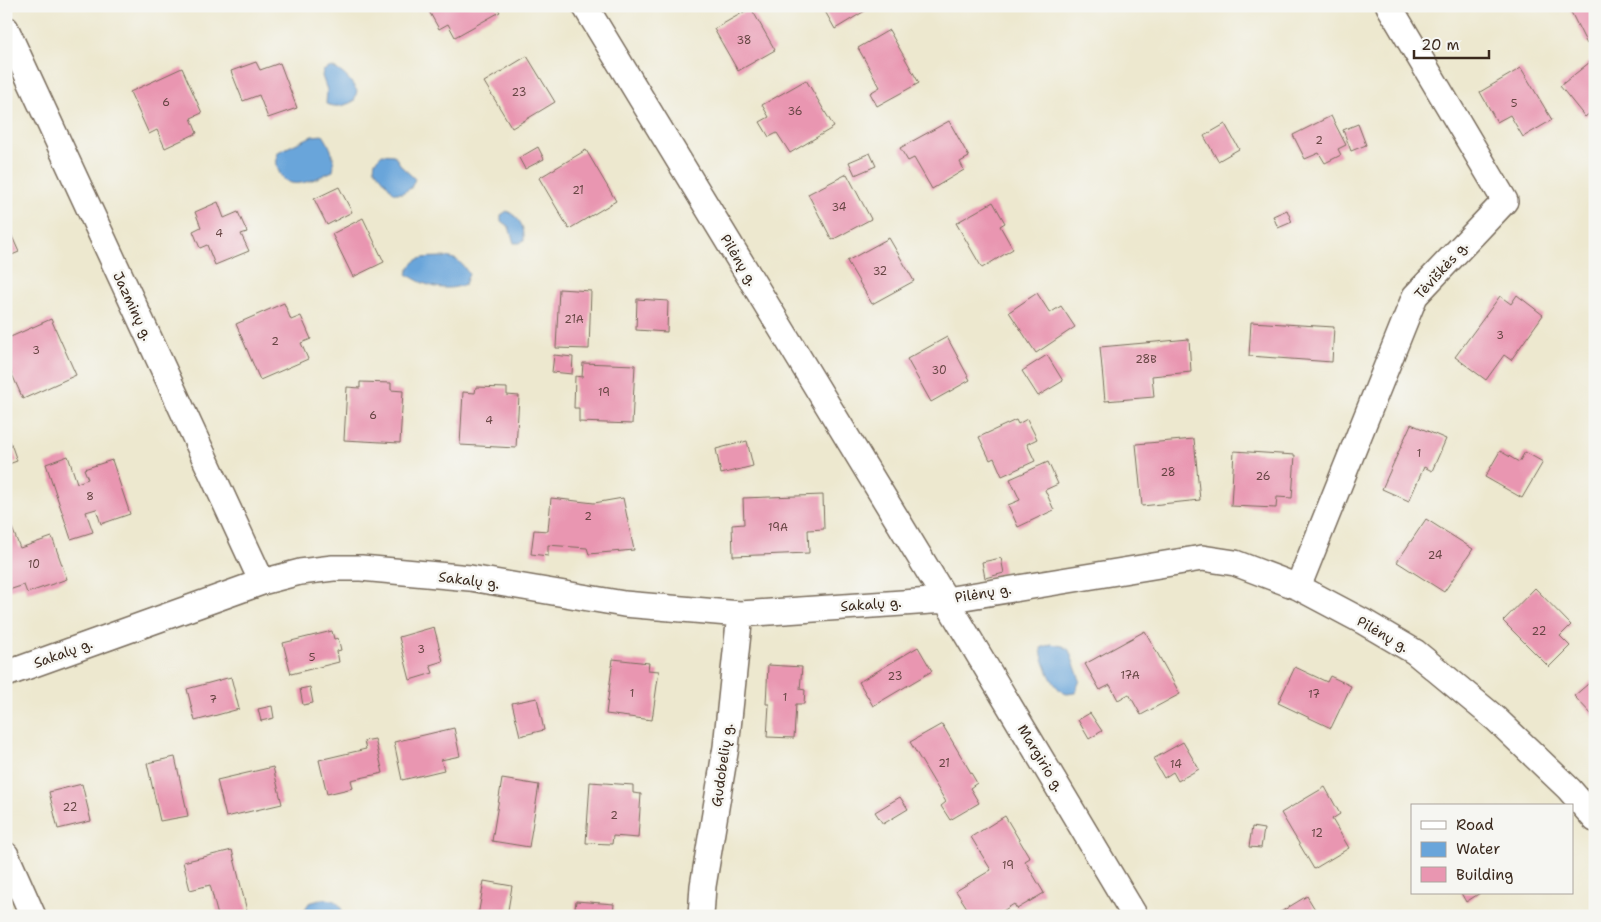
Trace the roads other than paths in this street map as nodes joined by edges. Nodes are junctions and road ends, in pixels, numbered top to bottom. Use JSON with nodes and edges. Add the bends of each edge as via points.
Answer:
{"nodes":[{"id":1,"x":585,"y":6,"type":"edge"},
{"id":2,"x":1389,"y":6,"type":"edge"},
{"id":3,"x":6,"y":29,"type":"edge"},
{"id":4,"x":262,"y":582,"type":"junction"},
{"id":5,"x":1298,"y":587,"type":"junction"},
{"id":6,"x":946,"y":600,"type":"junction"},
{"id":7,"x":740,"y":614,"type":"junction"},
{"id":8,"x":6,"y":674,"type":"edge"},
{"id":9,"x":1595,"y":819,"type":"edge"},
{"id":10,"x":6,"y":855,"type":"edge"},
{"id":11,"x":33,"y":916,"type":"edge"},
{"id":12,"x":702,"y":916,"type":"edge"},
{"id":13,"x":1135,"y":916,"type":"edge"}],
"edges":[{"from":1,"to":6,"type":"street","name":"Pilėnų g."},
{"from":2,"to":5,"type":"street","name":"Tėviškės g.","via":[[1505,201],[1415,296]]},
{"from":3,"to":4,"type":"street","name":"Jazminų g."},
{"from":4,"to":7,"type":"street","name":"Sakalų g.","via":[[300,572],[361,568],[470,578],[624,604]]},
{"from":4,"to":8,"type":"street","name":"Sakalų g."},
{"from":5,"to":6,"type":"street","name":"Pilėnų g.","via":[[1235,563],[1202,558]]},
{"from":5,"to":9,"type":"street","name":"Pilėnų g.","via":[[1416,652],[1496,719],[1569,789]]},
{"from":6,"to":7,"type":"street","name":"Sakalų g."},
{"from":6,"to":13,"type":"street","name":"Margirio g."},
{"from":7,"to":12,"type":"street","name":"Gudobelių g.","via":[[726,747],[703,886]]},
{"from":10,"to":11,"type":"street"}]}
